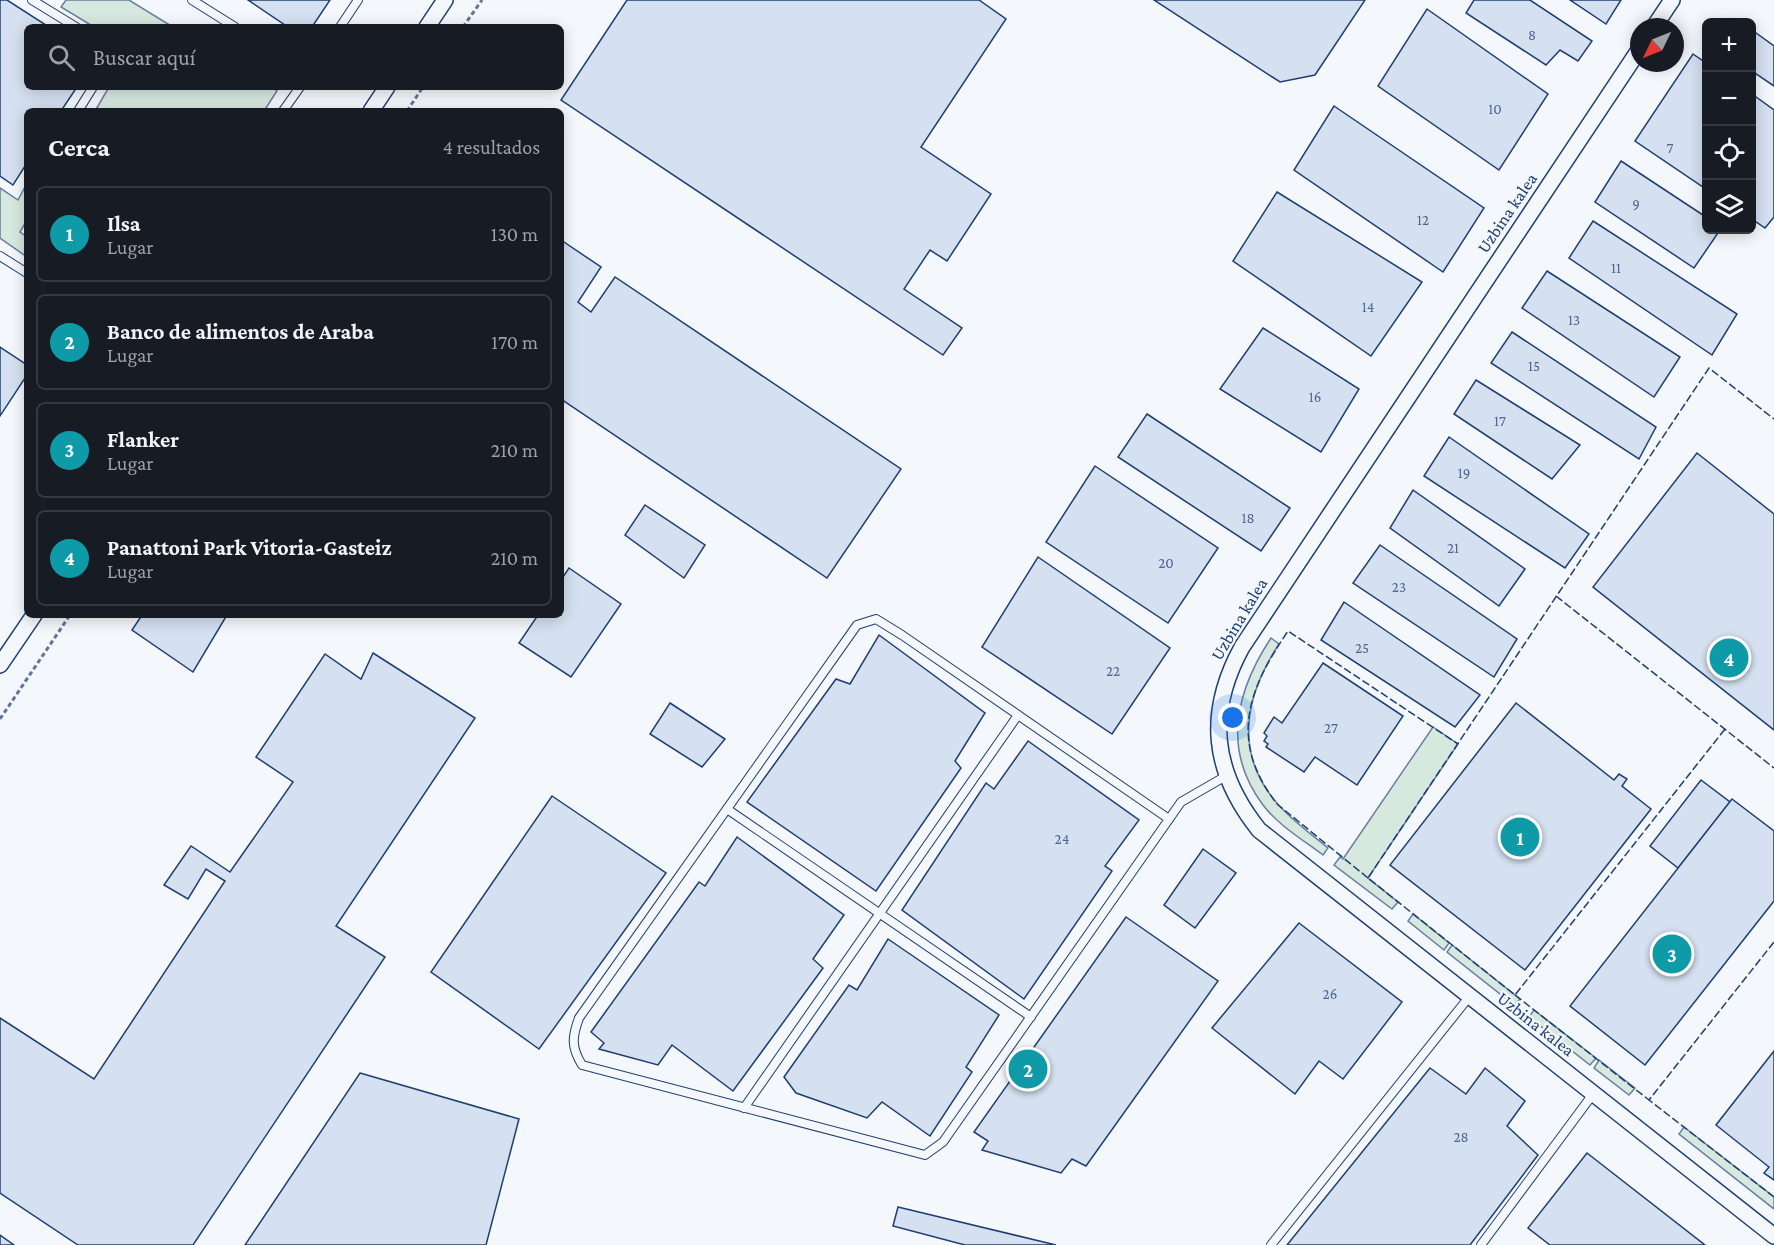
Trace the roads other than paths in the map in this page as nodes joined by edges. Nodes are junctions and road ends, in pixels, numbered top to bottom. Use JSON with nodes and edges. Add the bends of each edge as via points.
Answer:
{"nodes":[{"id":1,"x":32,"y":0,"type":"edge"},
{"id":2,"x":192,"y":0,"type":"edge"},
{"id":3,"x":358,"y":0,"type":"edge"},
{"id":4,"x":445,"y":0,"type":"edge"},
{"id":5,"x":1672,"y":0,"type":"edge"},
{"id":6,"x":1660,"y":18,"type":"edge"},
{"id":7,"x":71,"y":24,"type":"edge"},
{"id":8,"x":230,"y":24,"type":"edge"},
{"id":9,"x":342,"y":24,"type":"edge"},
{"id":10,"x":429,"y":24,"type":"edge"},
{"id":11,"x":1630,"y":64,"type":"edge"},
{"id":12,"x":91,"y":90,"type":"edge"},
{"id":13,"x":298,"y":90,"type":"edge"},
{"id":14,"x":385,"y":90,"type":"edge"},
{"id":15,"x":80,"y":108,"type":"edge"},
{"id":16,"x":286,"y":108,"type":"edge"},
{"id":17,"x":373,"y":108,"type":"edge"},
{"id":18,"x":0,"y":256,"type":"edge"},
{"id":19,"x":24,"y":271,"type":"edge"},
{"id":20,"x":32,"y":618,"type":"edge"},
{"id":21,"x":0,"y":665,"type":"edge"},
{"id":22,"x":1018,"y":715,"type":"junction"},
{"id":23,"x":1226,"y":776,"type":"junction"},
{"id":24,"x":727,"y":809,"type":"junction"},
{"id":25,"x":1169,"y":819,"type":"junction"},
{"id":26,"x":879,"y":914,"type":"junction"},
{"id":27,"x":1469,"y":997,"type":"junction"},
{"id":28,"x":1031,"y":1017,"type":"junction"},
{"id":29,"x":1593,"y":1094,"type":"junction"},
{"id":30,"x":744,"y":1108,"type":"junction"},
{"id":31,"x":1774,"y":1236,"type":"edge"},
{"id":32,"x":1271,"y":1245,"type":"edge"},
{"id":33,"x":1481,"y":1245,"type":"edge"}],
"edges":[{"from":1,"to":7,"type":"lane"},
{"from":2,"to":8,"type":"lane"},
{"from":3,"to":9,"type":"lane"},
{"from":4,"to":10,"type":"street"},
{"from":5,"to":6,"type":"street"},
{"from":11,"to":23,"type":"street","name":"Uzbina kalea","via":[[1242,647],[1223,687],[1220,707],[1220,752]]},
{"from":12,"to":15,"type":"lane"},
{"from":13,"to":16,"type":"lane"},
{"from":14,"to":17,"type":"street"},
{"from":18,"to":19,"type":"lane"},
{"from":20,"to":21,"type":"street"},
{"from":22,"to":24,"type":"lane","via":[[876,619],[857,625]]},
{"from":22,"to":25,"type":"lane"},
{"from":22,"to":26,"type":"lane"},
{"from":23,"to":25,"type":"lane","via":[[1181,802]]},
{"from":23,"to":27,"type":"street","name":"Uzbina kalea","via":[[1259,830]]},
{"from":24,"to":26,"type":"lane"},
{"from":24,"to":30,"type":"lane","via":[[579,1018],[572,1036],[573,1051],[582,1065]]},
{"from":25,"to":28,"type":"lane"},
{"from":26,"to":28,"type":"lane"},
{"from":26,"to":30,"type":"lane"},
{"from":27,"to":29,"type":"street","name":"Uzbina kalea"},
{"from":27,"to":32,"type":"lane"},
{"from":28,"to":30,"type":"lane","via":[[943,1142],[925,1155]]},
{"from":29,"to":31,"type":"street","name":"Uzbina kalea"},
{"from":29,"to":33,"type":"lane"}]}
